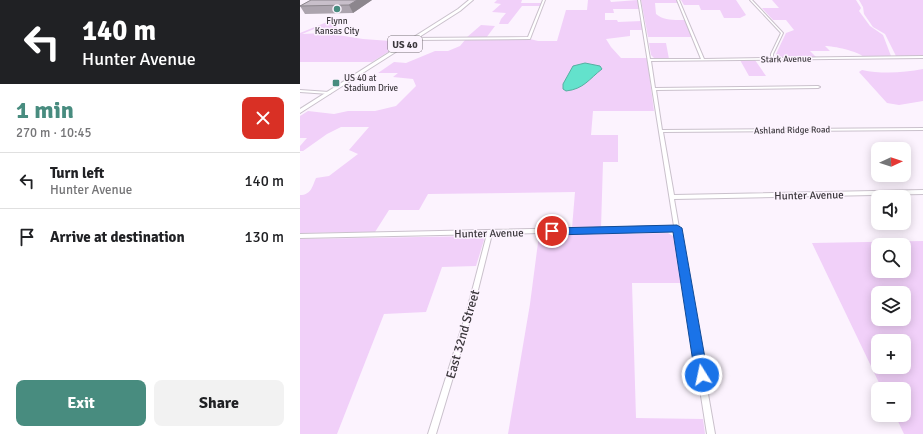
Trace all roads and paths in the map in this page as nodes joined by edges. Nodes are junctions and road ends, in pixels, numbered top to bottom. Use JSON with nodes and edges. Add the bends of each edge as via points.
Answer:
{"nodes":[{"id":1,"x":471,"y":0,"type":"edge"},
{"id":2,"x":544,"y":0,"type":"edge"},
{"id":3,"x":639,"y":0,"type":"edge"},
{"id":4,"x":678,"y":0,"type":"edge"},
{"id":5,"x":751,"y":0,"type":"edge"},
{"id":6,"x":412,"y":39,"type":"junction"},
{"id":7,"x":923,"y":57,"type":"edge"},
{"id":8,"x":703,"y":59,"type":"junction"},
{"id":9,"x":772,"y":59,"type":"junction"},
{"id":10,"x":649,"y":60,"type":"junction"},
{"id":11,"x":818,"y":87,"type":"dead end"},
{"id":12,"x":654,"y":89,"type":"junction"},
{"id":13,"x":300,"y":91,"type":"edge"},
{"id":14,"x":329,"y":93,"type":"junction"},
{"id":15,"x":300,"y":111,"type":"edge"},
{"id":16,"x":923,"y":129,"type":"edge"},
{"id":17,"x":661,"y":131,"type":"junction"},
{"id":18,"x":923,"y":192,"type":"edge"},
{"id":19,"x":672,"y":197,"type":"junction"},
{"id":20,"x":677,"y":228,"type":"junction"},
{"id":21,"x":490,"y":233,"type":"junction"},
{"id":22,"x":300,"y":236,"type":"edge"},
{"id":23,"x":432,"y":434,"type":"edge"},
{"id":24,"x":711,"y":434,"type":"edge"}],
"edges":[{"from":1,"to":6,"type":"main road","number":"US 40"},
{"from":2,"to":6,"type":"street","via":[[530,37],[527,38]]},
{"from":3,"to":10,"type":"street"},
{"from":4,"to":8,"type":"street"},
{"from":5,"to":9,"type":"street","via":[[782,33]]},
{"from":6,"to":14,"type":"main road","number":"US 40"},
{"from":7,"to":9,"type":"street","name":"Stark Avenue"},
{"from":8,"to":9,"type":"street","name":"Stark Avenue"},
{"from":8,"to":10,"type":"street","name":"Stark Avenue"},
{"from":10,"to":12,"type":"street"},
{"from":11,"to":12,"type":"street"},
{"from":12,"to":17,"type":"street"},
{"from":13,"to":14,"type":"main road"},
{"from":14,"to":15,"type":"main road","number":"US 40"},
{"from":16,"to":17,"type":"street","name":"Ashland Ridge Road"},
{"from":17,"to":19,"type":"street"},
{"from":18,"to":19,"type":"street","name":"Hunter Avenue"},
{"from":19,"to":20,"type":"street"},
{"from":20,"to":21,"type":"street","name":"Hunter Avenue"},
{"from":20,"to":24,"type":"street"},
{"from":21,"to":22,"type":"street","name":"Hunter Avenue"},
{"from":21,"to":23,"type":"street","name":"East 32nd Street","via":[[469,314]]}]}
